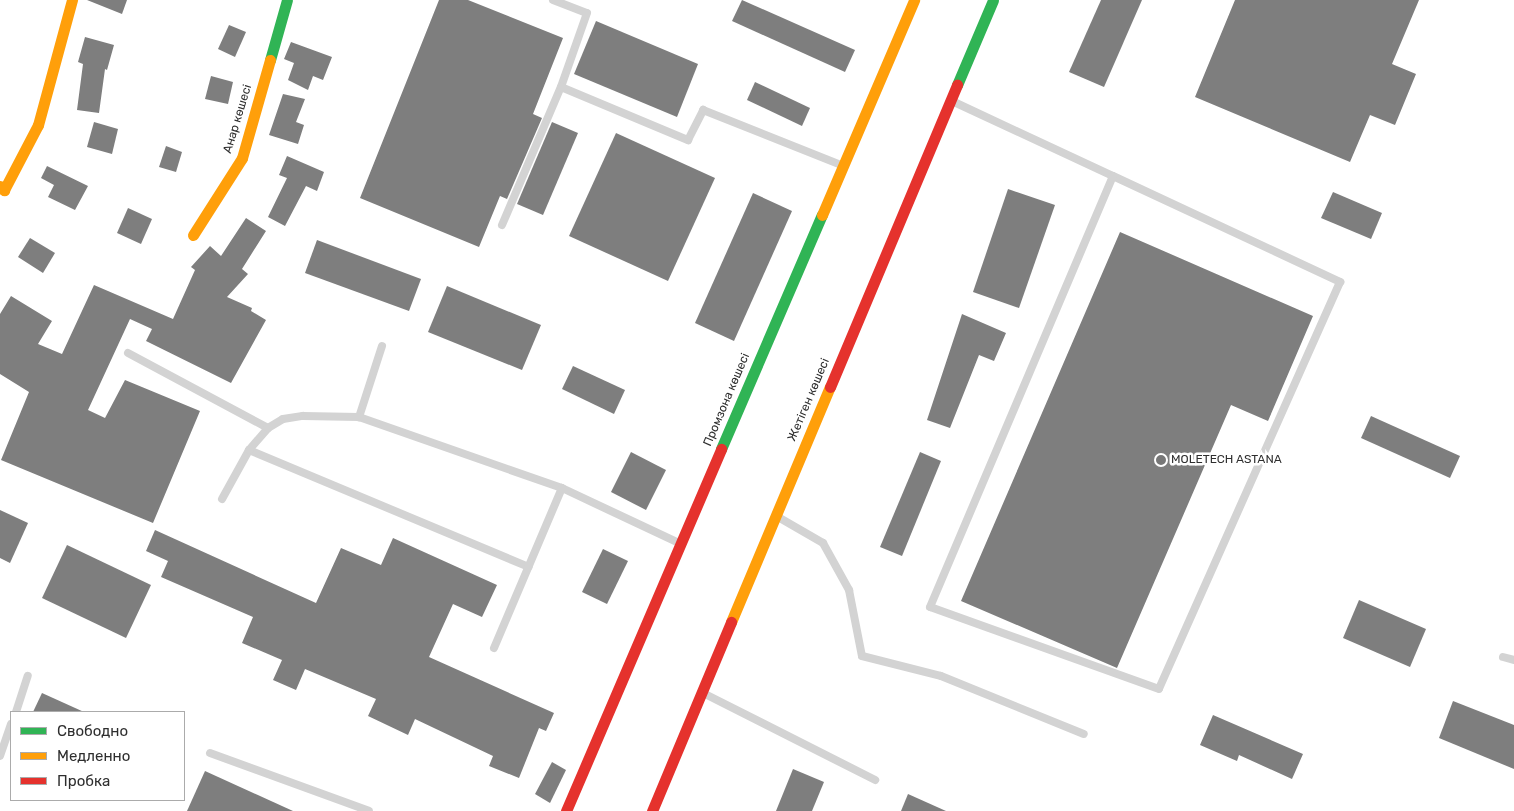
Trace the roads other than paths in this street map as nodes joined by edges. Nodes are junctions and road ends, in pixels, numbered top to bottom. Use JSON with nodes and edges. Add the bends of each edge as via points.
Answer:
{"nodes":[{"id":1,"x":72,"y":0,"type":"edge"},
{"id":2,"x":287,"y":0,"type":"edge"},
{"id":3,"x":554,"y":0,"type":"edge"},
{"id":4,"x":914,"y":0,"type":"edge"},
{"id":5,"x":993,"y":0,"type":"edge"},
{"id":6,"x":561,"y":87,"type":"junction"},
{"id":7,"x":950,"y":100,"type":"junction"},
{"id":8,"x":841,"y":166,"type":"junction"},
{"id":9,"x":1113,"y":176,"type":"junction"},
{"id":10,"x":1,"y":192,"type":"edge"},
{"id":11,"x":502,"y":225,"type":"dead end"},
{"id":12,"x":193,"y":235,"type":"dead end"},
{"id":13,"x":382,"y":346,"type":"dead end"},
{"id":14,"x":128,"y":354,"type":"dead end"},
{"id":15,"x":359,"y":417,"type":"junction"},
{"id":16,"x":268,"y":428,"type":"junction"},
{"id":17,"x":250,"y":450,"type":"junction"},
{"id":18,"x":562,"y":488,"type":"junction"},
{"id":19,"x":222,"y":499,"type":"dead end"},
{"id":20,"x":776,"y":516,"type":"junction"},
{"id":21,"x":681,"y":544,"type":"junction"},
{"id":22,"x":529,"y":567,"type":"junction"},
{"id":23,"x":494,"y":648,"type":"dead end"},
{"id":24,"x":1503,"y":657,"type":"dead end"},
{"id":25,"x":1514,"y":660,"type":"edge"},
{"id":26,"x":28,"y":676,"type":"dead end"},
{"id":27,"x":701,"y":692,"type":"junction"},
{"id":28,"x":16,"y":711,"type":"edge"},
{"id":29,"x":10,"y":727,"type":"edge"},
{"id":30,"x":1084,"y":734,"type":"dead end"},
{"id":31,"x":210,"y":753,"type":"dead end"},
{"id":32,"x":0,"y":756,"type":"edge"},
{"id":33,"x":875,"y":780,"type":"dead end"},
{"id":34,"x":370,"y":811,"type":"edge"},
{"id":35,"x":566,"y":811,"type":"edge"},
{"id":36,"x":652,"y":811,"type":"edge"}],
"edges":[{"from":1,"to":10,"type":"street","via":[[38,125]]},
{"from":2,"to":12,"type":"street","name":"Анар көшесі","via":[[242,158]]},
{"from":3,"to":6,"type":"lane","via":[[587,13]]},
{"from":4,"to":8,"type":"street","name":"Промзона көшесі"},
{"from":5,"to":7,"type":"street","name":"Жетіген көшесі"},
{"from":6,"to":8,"type":"lane","via":[[688,140],[703,110]]},
{"from":6,"to":11,"type":"lane"},
{"from":7,"to":9,"type":"lane"},
{"from":7,"to":20,"type":"street","name":"Жетіген көшесі"},
{"from":8,"to":21,"type":"street","name":"Промзона көшесі"},
{"from":9,"to":9,"type":"lane","via":[[1340,282],[1159,690],[930,607]]},
{"from":13,"to":15,"type":"lane"},
{"from":14,"to":16,"type":"lane"},
{"from":15,"to":16,"type":"lane","via":[[303,416],[284,419]]},
{"from":15,"to":18,"type":"lane"},
{"from":16,"to":17,"type":"lane"},
{"from":17,"to":19,"type":"lane"},
{"from":17,"to":22,"type":"lane"},
{"from":18,"to":21,"type":"lane"},
{"from":18,"to":22,"type":"lane"},
{"from":20,"to":27,"type":"street","name":"Жетіген көшесі"},
{"from":20,"to":30,"type":"lane","via":[[823,543],[849,590],[862,656],[941,676]]},
{"from":21,"to":35,"type":"street","name":"Промзона көшесі"},
{"from":22,"to":23,"type":"lane"},
{"from":24,"to":25,"type":"lane"},
{"from":26,"to":28,"type":"lane"},
{"from":27,"to":33,"type":"lane"},
{"from":27,"to":36,"type":"street","name":"Жетіген көшесі"},
{"from":29,"to":32,"type":"lane"},
{"from":31,"to":34,"type":"lane"}]}
